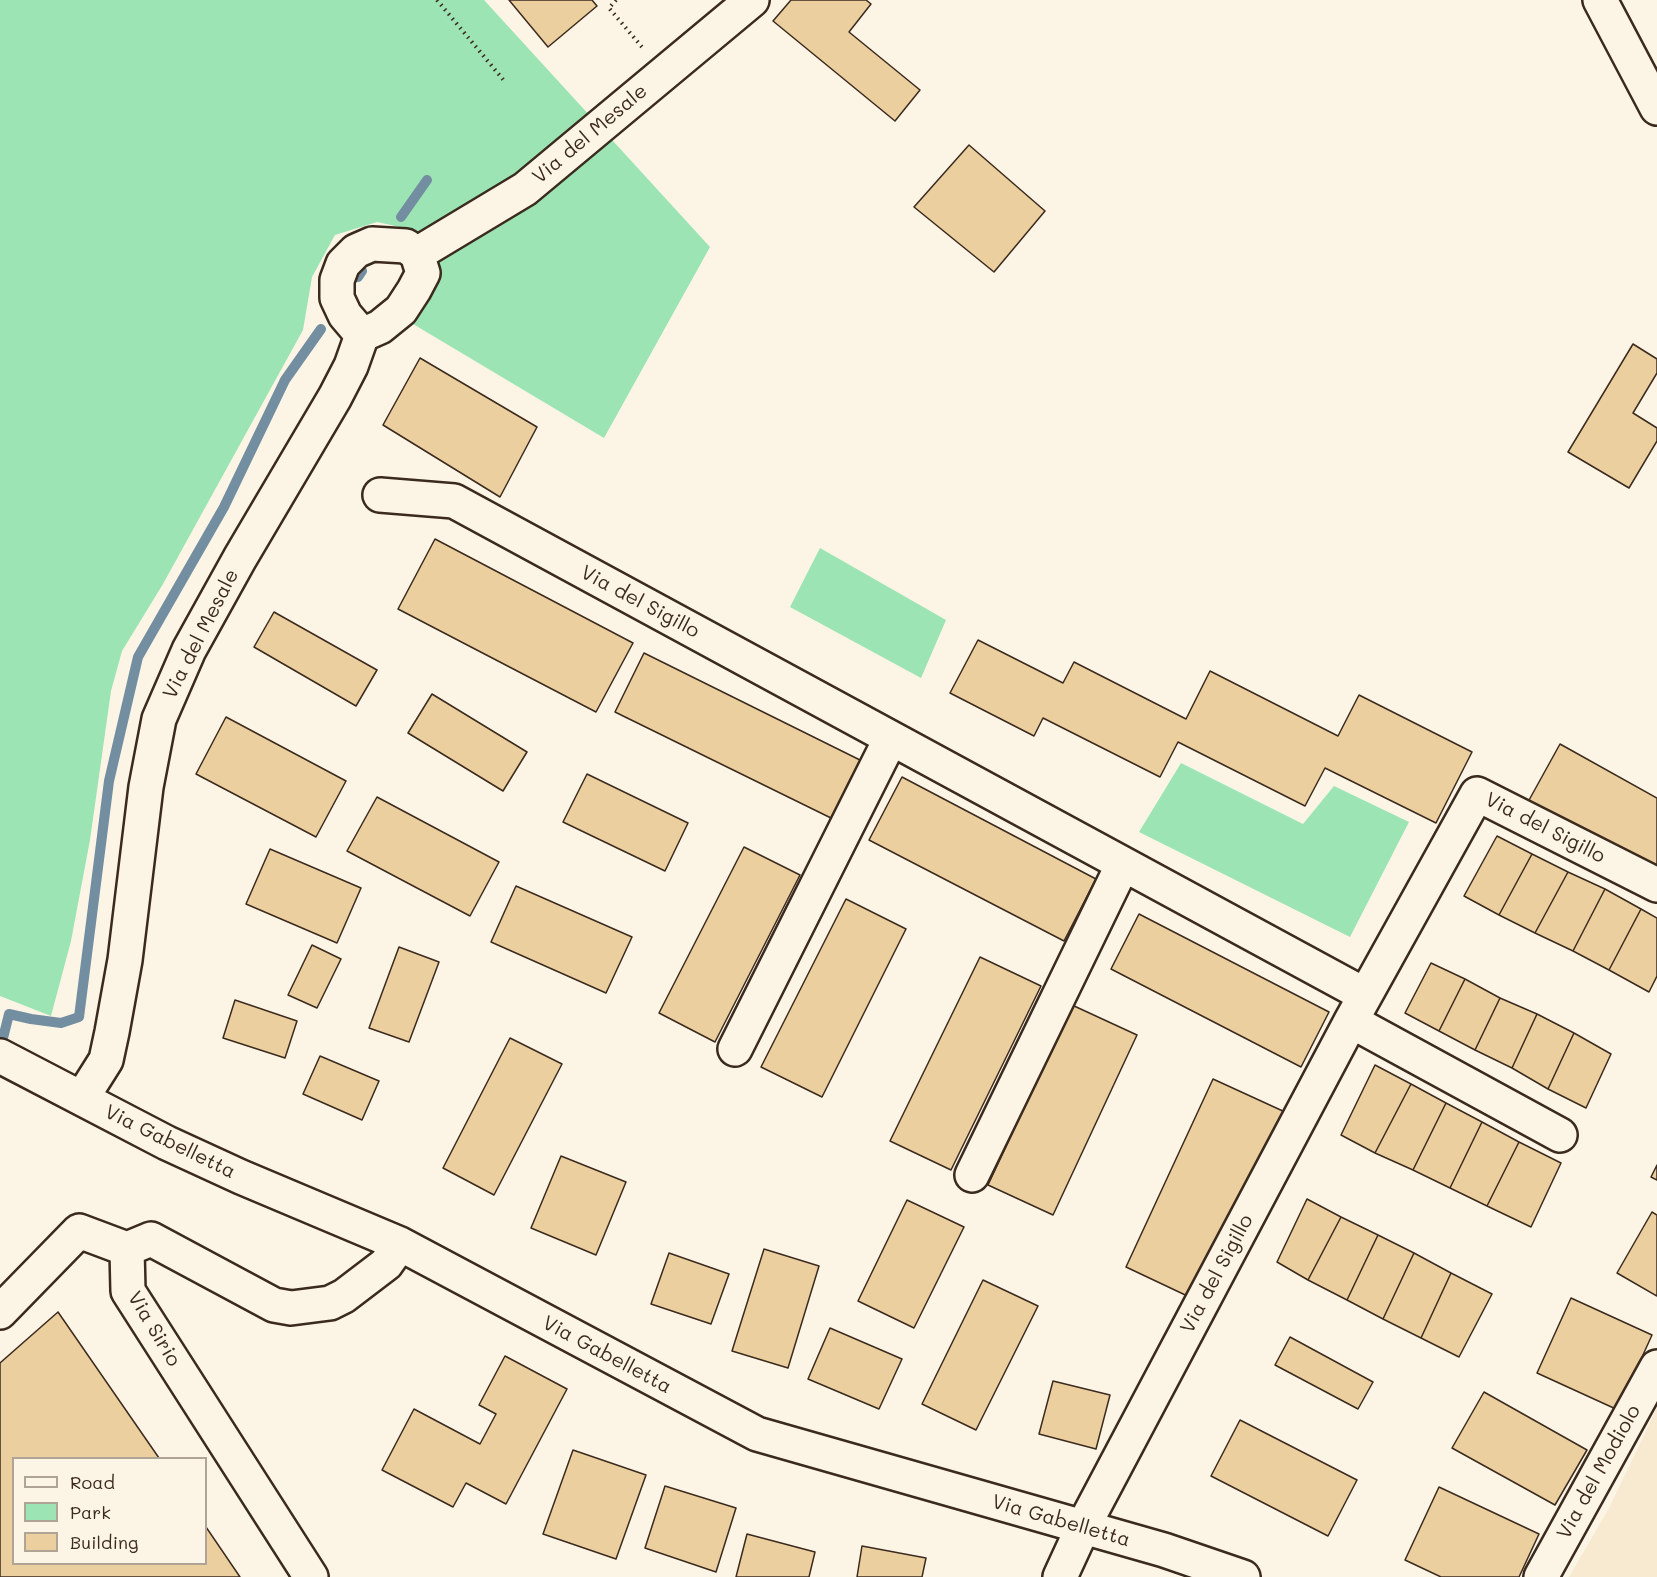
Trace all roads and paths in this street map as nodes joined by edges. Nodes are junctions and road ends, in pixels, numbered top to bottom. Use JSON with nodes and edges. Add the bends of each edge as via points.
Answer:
{"nodes":[{"id":1,"x":437,"y":0,"type":"edge"},
{"id":2,"x":616,"y":0,"type":"edge"},
{"id":3,"x":752,"y":0,"type":"edge"},
{"id":4,"x":1600,"y":0,"type":"edge"},
{"id":5,"x":665,"y":73,"type":"junction"},
{"id":6,"x":506,"y":83,"type":"dead end"},
{"id":7,"x":1657,"y":108,"type":"edge"},
{"id":8,"x":417,"y":254,"type":"junction"},
{"id":9,"x":362,"y":334,"type":"junction"},
{"id":10,"x":380,"y":495,"type":"dead end"},
{"id":11,"x":891,"y":738,"type":"junction"},
{"id":12,"x":1123,"y":864,"type":"junction"},
{"id":13,"x":1657,"y":885,"type":"edge"},
{"id":14,"x":1358,"y":1008,"type":"junction"},
{"id":15,"x":735,"y":1049,"type":"dead end"},
{"id":16,"x":0,"y":1056,"type":"edge"},
{"id":17,"x":82,"y":1098,"type":"junction"},
{"id":18,"x":1560,"y":1135,"type":"dead end"},
{"id":19,"x":972,"y":1175,"type":"dead end"},
{"id":20,"x":400,"y":1244,"type":"junction"},
{"id":21,"x":127,"y":1249,"type":"junction"},
{"id":22,"x":0,"y":1312,"type":"edge"},
{"id":23,"x":1657,"y":1367,"type":"edge"},
{"id":24,"x":1083,"y":1527,"type":"junction"},
{"id":25,"x":311,"y":1577,"type":"edge"},
{"id":26,"x":1060,"y":1577,"type":"edge"},
{"id":27,"x":1243,"y":1577,"type":"edge"},
{"id":28,"x":1541,"y":1577,"type":"edge"}],
"edges":[{"from":1,"to":6,"type":"path"},
{"from":2,"to":5,"type":"path","via":[[609,8]]},
{"from":3,"to":5,"type":"street","name":"Via del Mesale"},
{"from":4,"to":7,"type":"street"},
{"from":5,"to":8,"type":"street","name":"Via del Mesale","via":[[525,189]]},
{"from":8,"to":9,"type":"street","via":[[423,273],[401,310],[380,327]]},
{"from":8,"to":9,"type":"street","via":[[406,246],[372,244],[356,251],[344,264],[337,280],[338,298],[345,315]]},
{"from":9,"to":17,"type":"street","name":"Via del Mesale","via":[[335,397],[189,650],[159,719],[112,1032],[106,1060]]},
{"from":10,"to":11,"type":"street","name":"Via del Sigillo","via":[[454,501]]},
{"from":11,"to":12,"type":"street","name":"Via del Sigillo"},
{"from":11,"to":15,"type":"street"},
{"from":12,"to":14,"type":"street","name":"Via del Sigillo"},
{"from":12,"to":19,"type":"street"},
{"from":13,"to":14,"type":"street","name":"Via del Sigillo","via":[[1477,794]]},
{"from":14,"to":18,"type":"street","name":"Via del Sigillo"},
{"from":14,"to":24,"type":"street","name":"Via del Sigillo"},
{"from":16,"to":17,"type":"street","name":"Via Gabelletta"},
{"from":17,"to":20,"type":"street","name":"Via Gabelletta","via":[[241,1177]]},
{"from":20,"to":21,"type":"street","via":[[387,1264],[344,1296],[330,1303],[291,1308],[274,1305],[151,1239]]},
{"from":20,"to":24,"type":"street","name":"Via Gabelletta","via":[[757,1434]]},
{"from":21,"to":22,"type":"street","via":[[79,1231]]},
{"from":21,"to":25,"type":"street","name":"Via Sirio","via":[[128,1291]]},
{"from":23,"to":28,"type":"street","name":"Via del Modiolo"},
{"from":24,"to":26,"type":"street"},
{"from":24,"to":27,"type":"street","name":"Via Gabelletta"}]}
